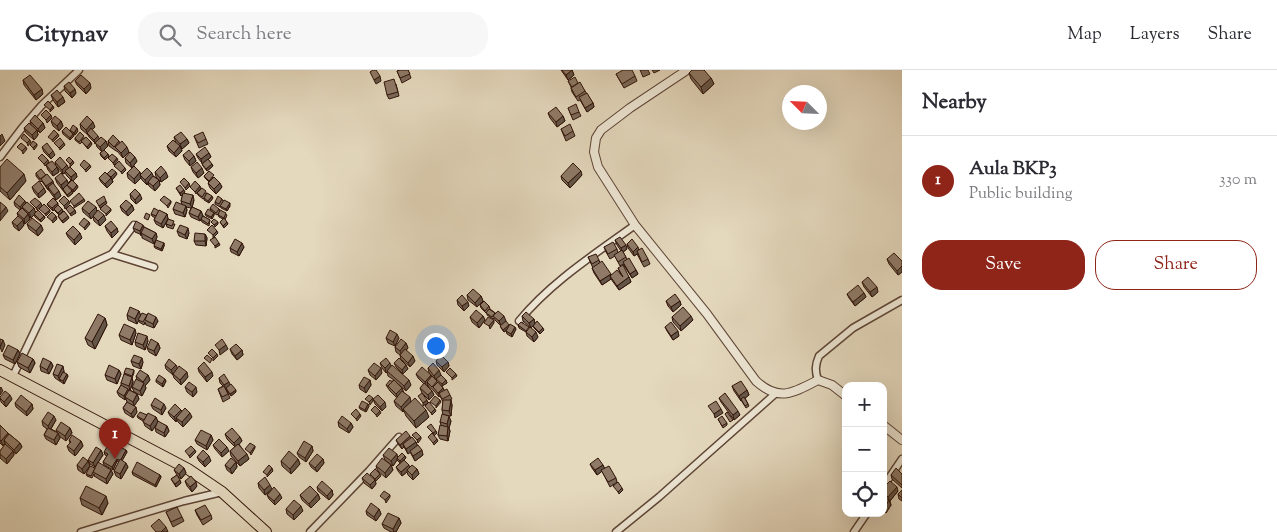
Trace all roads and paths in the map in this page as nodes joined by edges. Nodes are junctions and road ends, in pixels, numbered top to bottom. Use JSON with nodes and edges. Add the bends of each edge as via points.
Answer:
{"nodes":[{"id":1,"x":79,"y":70,"type":"edge"},
{"id":2,"x":688,"y":70,"type":"edge"},
{"id":3,"x":0,"y":157,"type":"edge"},
{"id":4,"x":134,"y":225,"type":"edge"},
{"id":5,"x":635,"y":225,"type":"junction"},
{"id":6,"x":112,"y":254,"type":"junction"},
{"id":7,"x":154,"y":267,"type":"dead end"},
{"id":8,"x":902,"y":300,"type":"edge"},
{"id":9,"x":519,"y":321,"type":"edge"},
{"id":10,"x":0,"y":370,"type":"edge"},
{"id":11,"x":12,"y":376,"type":"junction"},
{"id":12,"x":818,"y":380,"type":"junction"},
{"id":13,"x":842,"y":393,"type":"edge"},
{"id":14,"x":775,"y":394,"type":"junction"},
{"id":15,"x":886,"y":427,"type":"edge"},
{"id":16,"x":399,"y":437,"type":"edge"},
{"id":17,"x":902,"y":440,"type":"edge"},
{"id":18,"x":902,"y":459,"type":"edge"},
{"id":19,"x":887,"y":481,"type":"edge"},
{"id":20,"x":222,"y":492,"type":"junction"},
{"id":21,"x":864,"y":517,"type":"edge"},
{"id":22,"x":80,"y":532,"type":"edge"},
{"id":23,"x":266,"y":532,"type":"edge"},
{"id":24,"x":310,"y":532,"type":"edge"},
{"id":25,"x":616,"y":532,"type":"edge"},
{"id":26,"x":854,"y":532,"type":"edge"}],
"edges":[{"from":1,"to":3,"type":"street","via":[[37,111]]},
{"from":2,"to":5,"type":"street","via":[[630,108],[601,130],[596,138],[594,152],[598,168]]},
{"from":4,"to":6,"type":"street"},
{"from":5,"to":9,"type":"street","via":[[563,278]]},
{"from":5,"to":14,"type":"street","via":[[756,381]]},
{"from":6,"to":7,"type":"street"},
{"from":6,"to":11,"type":"street","via":[[59,280]]},
{"from":8,"to":12,"type":"street","via":[[853,328],[818,356],[815,371]]},
{"from":10,"to":11,"type":"main road"},
{"from":11,"to":20,"type":"main road","via":[[188,469]]},
{"from":12,"to":13,"type":"street"},
{"from":12,"to":14,"type":"street","via":[[791,392]]},
{"from":14,"to":25,"type":"street"},
{"from":15,"to":17,"type":"street"},
{"from":16,"to":24,"type":"street"},
{"from":18,"to":19,"type":"street"},
{"from":20,"to":22,"type":"street"},
{"from":20,"to":23,"type":"main road"},
{"from":21,"to":26,"type":"street"}]}
